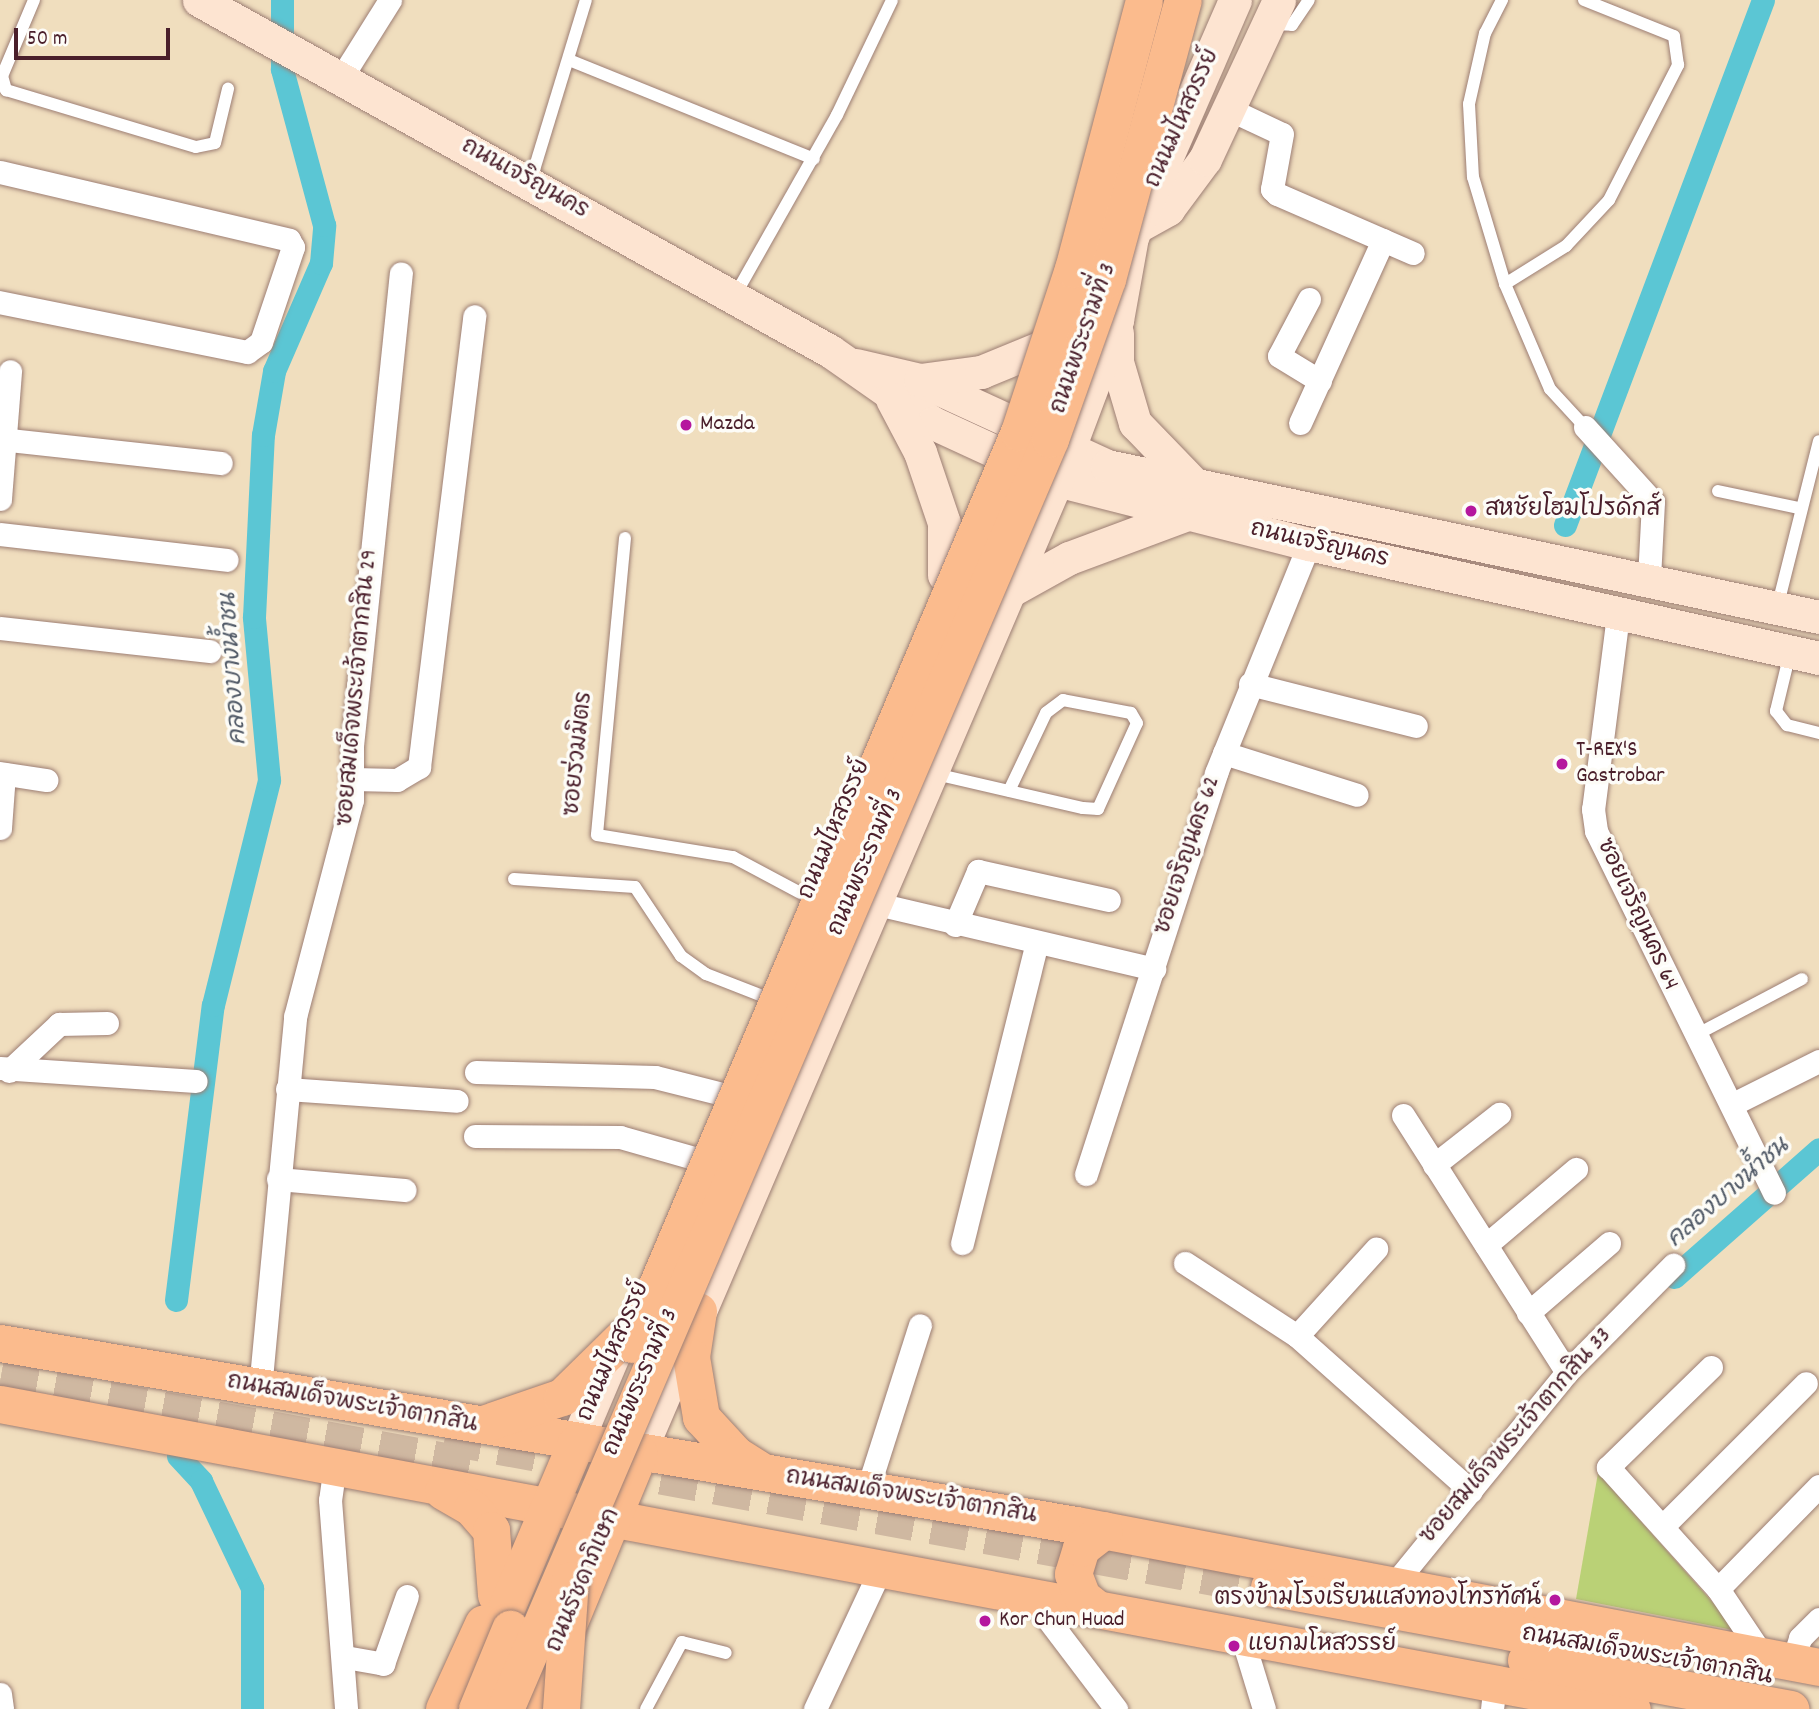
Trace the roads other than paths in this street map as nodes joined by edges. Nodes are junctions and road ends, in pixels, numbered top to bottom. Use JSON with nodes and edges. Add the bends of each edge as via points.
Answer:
{"nodes":[{"id":1,"x":34,"y":0,"type":"edge"},
{"id":2,"x":199,"y":0,"type":"edge"},
{"id":3,"x":390,"y":0,"type":"edge"},
{"id":4,"x":586,"y":0,"type":"edge"},
{"id":5,"x":892,"y":0,"type":"edge"},
{"id":6,"x":1144,"y":0,"type":"edge"},
{"id":7,"x":1177,"y":0,"type":"edge"},
{"id":8,"x":1183,"y":0,"type":"edge"},
{"id":9,"x":1235,"y":0,"type":"edge"},
{"id":10,"x":1308,"y":0,"type":"edge"},
{"id":11,"x":1502,"y":0,"type":"edge"},
{"id":12,"x":1584,"y":0,"type":"edge"},
{"id":13,"x":1274,"y":12,"type":"edge"},
{"id":14,"x":569,"y":60,"type":"junction"},
{"id":15,"x":335,"y":74,"type":"junction"},
{"id":16,"x":228,"y":89,"type":"dead end"},
{"id":17,"x":1231,"y":110,"type":"junction"},
{"id":18,"x":814,"y":159,"type":"junction"},
{"id":19,"x":0,"y":172,"type":"edge"},
{"id":20,"x":530,"y":183,"type":"junction"},
{"id":21,"x":1134,"y":232,"type":"junction"},
{"id":22,"x":1384,"y":240,"type":"junction"},
{"id":23,"x":1413,"y":253,"type":"dead end"},
{"id":24,"x":401,"y":274,"type":"dead end"},
{"id":25,"x":1505,"y":284,"type":"junction"},
{"id":26,"x":1087,"y":291,"type":"junction"},
{"id":27,"x":734,"y":297,"type":"junction"},
{"id":28,"x":1309,"y":299,"type":"dead end"},
{"id":29,"x":0,"y":302,"type":"edge"},
{"id":30,"x":474,"y":316,"type":"dead end"},
{"id":31,"x":1117,"y":320,"type":"junction"},
{"id":32,"x":1054,"y":342,"type":"junction"},
{"id":33,"x":847,"y":363,"type":"junction"},
{"id":34,"x":10,"y":371,"type":"dead end"},
{"id":35,"x":920,"y":380,"type":"junction"},
{"id":36,"x":1320,"y":381,"type":"junction"},
{"id":37,"x":892,"y":399,"type":"junction"},
{"id":38,"x":1300,"y":423,"type":"dead end"},
{"id":39,"x":1585,"y":426,"type":"joint"},
{"id":40,"x":3,"y":440,"type":"edge"},
{"id":41,"x":1003,"y":440,"type":"junction"},
{"id":42,"x":1819,"y":441,"type":"edge"},
{"id":43,"x":221,"y":463,"type":"dead end"},
{"id":44,"x":1062,"y":466,"type":"junction"},
{"id":45,"x":1813,"y":481,"type":"edge"},
{"id":46,"x":1718,"y":491,"type":"dead end"},
{"id":47,"x":1190,"y":498,"type":"junction"},
{"id":48,"x":0,"y":499,"type":"edge"},
{"id":49,"x":1800,"y":509,"type":"junction"},
{"id":50,"x":0,"y":534,"type":"edge"},
{"id":51,"x":625,"y":538,"type":"dead end"},
{"id":52,"x":1308,"y":544,"type":"junction"},
{"id":53,"x":227,"y":561,"type":"dead end"},
{"id":54,"x":944,"y":575,"type":"junction"},
{"id":55,"x":1649,"y":579,"type":"junction"},
{"id":56,"x":1006,"y":593,"type":"junction"},
{"id":57,"x":1777,"y":608,"type":"junction"},
{"id":58,"x":1618,"y":615,"type":"junction"},
{"id":59,"x":1819,"y":617,"type":"edge"},
{"id":60,"x":0,"y":628,"type":"edge"},
{"id":61,"x":210,"y":651,"type":"dead end"},
{"id":62,"x":1805,"y":655,"type":"edge"},
{"id":63,"x":1250,"y":684,"type":"junction"},
{"id":64,"x":1416,"y":726,"type":"dead end"},
{"id":65,"x":1819,"y":733,"type":"edge"},
{"id":66,"x":1224,"y":753,"type":"junction"},
{"id":67,"x":928,"y":773,"type":"junction"},
{"id":68,"x":2,"y":774,"type":"edge"},
{"id":69,"x":353,"y":779,"type":"junction"},
{"id":70,"x":46,"y":780,"type":"dead end"},
{"id":71,"x":1009,"y":791,"type":"junction"},
{"id":72,"x":1357,"y":795,"type":"dead end"},
{"id":73,"x":0,"y":828,"type":"edge"},
{"id":74,"x":514,"y":879,"type":"dead end"},
{"id":75,"x":807,"y":897,"type":"junction"},
{"id":76,"x":1109,"y":900,"type":"dead end"},
{"id":77,"x":873,"y":903,"type":"junction"},
{"id":78,"x":955,"y":925,"type":"junction"},
{"id":79,"x":1037,"y":943,"type":"junction"},
{"id":80,"x":1154,"y":969,"type":"junction"},
{"id":81,"x":1802,"y":979,"type":"dead end"},
{"id":82,"x":765,"y":998,"type":"junction"},
{"id":83,"x":107,"y":1023,"type":"dead end"},
{"id":84,"x":1694,"y":1036,"type":"junction"},
{"id":85,"x":1819,"y":1061,"type":"edge"},
{"id":86,"x":5,"y":1069,"type":"edge"},
{"id":87,"x":476,"y":1072,"type":"dead end"},
{"id":88,"x":196,"y":1081,"type":"dead end"},
{"id":89,"x":287,"y":1089,"type":"junction"},
{"id":90,"x":722,"y":1094,"type":"junction"},
{"id":91,"x":457,"y":1101,"type":"dead end"},
{"id":92,"x":1733,"y":1104,"type":"junction"},
{"id":93,"x":1499,"y":1114,"type":"dead end"},
{"id":94,"x":1403,"y":1115,"type":"dead end"},
{"id":95,"x":475,"y":1136,"type":"dead end"},
{"id":96,"x":697,"y":1159,"type":"junction"},
{"id":97,"x":1434,"y":1165,"type":"junction"},
{"id":98,"x":1576,"y":1169,"type":"dead end"},
{"id":99,"x":1086,"y":1174,"type":"dead end"},
{"id":100,"x":278,"y":1179,"type":"junction"},
{"id":101,"x":1771,"y":1187,"type":"dead end"},
{"id":102,"x":405,"y":1190,"type":"dead end"},
{"id":103,"x":962,"y":1243,"type":"dead end"},
{"id":104,"x":1609,"y":1243,"type":"dead end"},
{"id":105,"x":1486,"y":1245,"type":"junction"},
{"id":106,"x":1376,"y":1249,"type":"dead end"},
{"id":107,"x":1185,"y":1263,"type":"dead end"},
{"id":108,"x":1674,"y":1265,"type":"dead end"},
{"id":109,"x":698,"y":1311,"type":"junction"},
{"id":110,"x":1528,"y":1313,"type":"junction"},
{"id":111,"x":920,"y":1325,"type":"dead end"},
{"id":112,"x":1297,"y":1336,"type":"junction"},
{"id":113,"x":621,"y":1339,"type":"junction"},
{"id":114,"x":0,"y":1343,"type":"edge"},
{"id":115,"x":1711,"y":1367,"type":"dead end"},
{"id":116,"x":1567,"y":1372,"type":"junction"},
{"id":117,"x":1806,"y":1383,"type":"dead end"},
{"id":118,"x":260,"y":1389,"type":"junction"},
{"id":119,"x":9,"y":1409,"type":"edge"},
{"id":120,"x":464,"y":1425,"type":"junction"},
{"id":121,"x":576,"y":1443,"type":"junction"},
{"id":122,"x":639,"y":1453,"type":"junction"},
{"id":123,"x":335,"y":1465,"type":"junction"},
{"id":124,"x":769,"y":1476,"type":"junction"},
{"id":125,"x":424,"y":1481,"type":"junction"},
{"id":126,"x":1819,"y":1486,"type":"edge"},
{"id":127,"x":1471,"y":1491,"type":"junction"},
{"id":128,"x":866,"y":1494,"type":"junction"},
{"id":129,"x":550,"y":1509,"type":"junction"},
{"id":130,"x":609,"y":1521,"type":"junction"},
{"id":131,"x":1663,"y":1526,"type":"junction"},
{"id":132,"x":1104,"y":1530,"type":"junction"},
{"id":133,"x":703,"y":1535,"type":"junction"},
{"id":134,"x":574,"y":1541,"type":"junction"},
{"id":135,"x":533,"y":1546,"type":"junction"},
{"id":136,"x":881,"y":1568,"type":"junction"},
{"id":137,"x":1395,"y":1583,"type":"junction"},
{"id":138,"x":1718,"y":1589,"type":"junction"},
{"id":139,"x":407,"y":1595,"type":"dead end"},
{"id":140,"x":496,"y":1595,"type":"junction"},
{"id":141,"x":577,"y":1597,"type":"junction"},
{"id":142,"x":1031,"y":1597,"type":"junction"},
{"id":143,"x":1097,"y":1609,"type":"junction"},
{"id":144,"x":1258,"y":1612,"type":"junction"},
{"id":145,"x":1819,"y":1619,"type":"edge"},
{"id":146,"x":509,"y":1633,"type":"junction"},
{"id":147,"x":726,"y":1653,"type":"dead end"},
{"id":148,"x":345,"y":1657,"type":"junction"},
{"id":149,"x":1791,"y":1660,"type":"edge"},
{"id":150,"x":1819,"y":1688,"type":"edge"},
{"id":151,"x":0,"y":1694,"type":"edge"},
{"id":152,"x":1493,"y":1696,"type":"edge"},
{"id":153,"x":1619,"y":1708,"type":"edge"},
{"id":154,"x":2,"y":1709,"type":"edge"},
{"id":155,"x":346,"y":1709,"type":"edge"},
{"id":156,"x":447,"y":1709,"type":"edge"},
{"id":157,"x":462,"y":1709,"type":"edge"},
{"id":158,"x":477,"y":1709,"type":"edge"},
{"id":159,"x":505,"y":1709,"type":"edge"},
{"id":160,"x":533,"y":1709,"type":"edge"},
{"id":161,"x":561,"y":1709,"type":"edge"},
{"id":162,"x":646,"y":1709,"type":"edge"},
{"id":163,"x":815,"y":1709,"type":"edge"},
{"id":164,"x":1116,"y":1709,"type":"edge"},
{"id":165,"x":1264,"y":1709,"type":"edge"},
{"id":166,"x":1790,"y":1709,"type":"edge"}],
"edges":[{"from":1,"to":16,"type":"lane","via":[[2,76],[6,90],[196,147],[215,143]]},
{"from":2,"to":15,"type":"main road","name":"ถนนเจริญนคร"},
{"from":3,"to":15,"type":"street"},
{"from":4,"to":14,"type":"lane"},
{"from":5,"to":18,"type":"lane"},
{"from":6,"to":146,"type":"main road","name":"ถนนพระรามที่ 3","bridge":true,"via":[[1073,269],[1019,432]]},
{"from":7,"to":26,"type":"main road","via":[[1136,96]]},
{"from":8,"to":134,"type":"main road","name":"ถนนพระรามที่ 3","bridge":true,"via":[[1107,279],[1050,439]]},
{"from":9,"to":21,"type":"main road","name":"ถนนมไหสวรรย์"},
{"from":10,"to":13,"type":"lane","via":[[1292,25]]},
{"from":11,"to":25,"type":"lane","via":[[1485,33],[1469,104],[1468,144]]},
{"from":12,"to":25,"type":"lane","via":[[1674,36],[1678,65],[1609,200],[1566,246]]},
{"from":13,"to":17,"type":"main road"},
{"from":14,"to":18,"type":"lane"},
{"from":14,"to":20,"type":"lane"},
{"from":15,"to":20,"type":"main road","name":"ถนนเจริญนคร"},
{"from":17,"to":21,"type":"main road","via":[[1168,209]]},
{"from":17,"to":22,"type":"street","via":[[1282,134],[1272,188],[1277,194]]},
{"from":18,"to":27,"type":"lane"},
{"from":19,"to":29,"type":"street","via":[[289,240],[293,247],[261,342],[247,352]]},
{"from":20,"to":27,"type":"main road","name":"ถนนเจริญนคร"},
{"from":21,"to":26,"type":"main road","name":"ถนนมไหสวรรย์"},
{"from":21,"to":31,"type":"main road","name":"ถนนมไหสวรรย์"},
{"from":22,"to":23,"type":"street"},
{"from":22,"to":36,"type":"street"},
{"from":24,"to":69,"type":"street","name":"ซอยสมเด็จพระเจ้าตากสิน 29"},
{"from":25,"to":39,"type":"lane","via":[[1550,389]]},
{"from":26,"to":32,"type":"main road","name":"ถนนมไหสวรรย์"},
{"from":27,"to":33,"type":"main road","name":"ถนนเจริญนคร"},
{"from":28,"to":36,"type":"street","via":[[1279,356]]},
{"from":30,"to":69,"type":"street","via":[[419,767],[397,780]]},
{"from":31,"to":44,"type":"main road","name":"ถนนมไหสวรรย์"},
{"from":31,"to":47,"type":"main road","via":[[1117,362],[1135,423]]},
{"from":32,"to":35,"type":"main road","via":[[981,372]]},
{"from":32,"to":41,"type":"main road","name":"ถนนมไหสวรรย์"},
{"from":33,"to":35,"type":"main road","name":"ถนนเจริญนคร"},
{"from":33,"to":37,"type":"main road","name":"ถนนเจริญนคร"},
{"from":34,"to":40,"type":"street"},
{"from":35,"to":41,"type":"main road","name":"ถนนเจริญนคร"},
{"from":36,"to":38,"type":"street"},
{"from":37,"to":41,"type":"main road","name":"ถนนเจริญนคร"},
{"from":37,"to":54,"type":"main road","via":[[920,452],[944,523]]},
{"from":39,"to":55,"type":"street","via":[[1653,502]]},
{"from":40,"to":43,"type":"street"},
{"from":40,"to":48,"type":"street"},
{"from":41,"to":44,"type":"main road","name":"ถนนเจริญนคร"},
{"from":41,"to":54,"type":"main road","name":"ถนนมไหสวรรย์"},
{"from":42,"to":45,"type":"lane"},
{"from":44,"to":47,"type":"main road","name":"ถนนเจริญนคร"},
{"from":44,"to":56,"type":"main road","name":"ถนนมไหสวรรย์"},
{"from":45,"to":49,"type":"lane"},
{"from":46,"to":49,"type":"lane"},
{"from":47,"to":52,"type":"main road","name":"ถนนเจริญนคร"},
{"from":47,"to":55,"type":"main road","name":"ถนนเจริญนคร"},
{"from":47,"to":56,"type":"main road"},
{"from":49,"to":57,"type":"lane"},
{"from":50,"to":53,"type":"street"},
{"from":51,"to":75,"type":"lane","name":"ซอยร่วมมิตร","via":[[597,835],[723,854]]},
{"from":52,"to":58,"type":"main road","name":"ถนนเจริญนคร"},
{"from":52,"to":63,"type":"street","name":"ซอยเจริญนคร 62"},
{"from":54,"to":75,"type":"main road","name":"ถนนมไหสวรรย์"},
{"from":55,"to":57,"type":"main road","name":"ถนนเจริญนคร"},
{"from":56,"to":67,"type":"main road","name":"ถนนมไหสวรรย์"},
{"from":57,"to":59,"type":"main road","name":"ถนนเจริญนคร"},
{"from":58,"to":62,"type":"main road","name":"ถนนเจริญนคร"},
{"from":58,"to":84,"type":"street","name":"ซอยเจริญนคร 64","via":[[1593,809],[1596,831]]},
{"from":60,"to":61,"type":"street"},
{"from":62,"to":65,"type":"lane","via":[[1776,711],[1787,725]]},
{"from":63,"to":64,"type":"street"},
{"from":63,"to":66,"type":"street","name":"ซอยเจริญนคร 62"},
{"from":66,"to":72,"type":"street"},
{"from":66,"to":80,"type":"street","name":"ซอยเจริญนคร 62"},
{"from":67,"to":71,"type":"lane"},
{"from":67,"to":77,"type":"main road","name":"ถนนมไหสวรรย์"},
{"from":68,"to":70,"type":"street"},
{"from":68,"to":73,"type":"street"},
{"from":69,"to":89,"type":"street","name":"ซอยสมเด็จพระเจ้าตากสิน 29","via":[[343,850],[295,1017]]},
{"from":71,"to":71,"type":"lane","via":[[1046,713],[1063,701],[1131,713],[1137,723],[1098,808]]},
{"from":74,"to":82,"type":"lane","via":[[635,887],[681,956],[706,974]]},
{"from":75,"to":82,"type":"main road","name":"ถนนมไหสวรรย์"},
{"from":76,"to":78,"type":"street","via":[[978,871]]},
{"from":77,"to":78,"type":"street"},
{"from":77,"to":109,"type":"main road","name":"ถนนมไหสวรรย์"},
{"from":78,"to":79,"type":"street"},
{"from":79,"to":80,"type":"street"},
{"from":79,"to":103,"type":"street"},
{"from":80,"to":99,"type":"street","name":"ซอยเจริญนคร 62"},
{"from":81,"to":84,"type":"lane"},
{"from":82,"to":90,"type":"main road","name":"ถนนมไหสวรรย์"},
{"from":83,"to":86,"type":"street","via":[[59,1024]]},
{"from":84,"to":92,"type":"street","name":"ซอยเจริญนคร 64"},
{"from":85,"to":92,"type":"street"},
{"from":86,"to":88,"type":"street"},
{"from":87,"to":90,"type":"street","via":[[655,1077]]},
{"from":89,"to":91,"type":"street"},
{"from":89,"to":100,"type":"street","name":"ซอยสมเด็จพระเจ้าตากสิน 29"},
{"from":90,"to":96,"type":"main road","name":"ถนนมไหสวรรย์"},
{"from":92,"to":101,"type":"street","name":"ซอยเจริญนคร 64"},
{"from":93,"to":97,"type":"street"},
{"from":94,"to":97,"type":"street"},
{"from":95,"to":96,"type":"street","via":[[620,1137]]},
{"from":96,"to":113,"type":"main road","name":"ถนนมไหสวรรย์"},
{"from":97,"to":105,"type":"street"},
{"from":98,"to":105,"type":"street"},
{"from":100,"to":102,"type":"street"},
{"from":100,"to":118,"type":"street","name":"ซอยสมเด็จพระเจ้าตากสิน 29"},
{"from":104,"to":110,"type":"street"},
{"from":105,"to":110,"type":"street"},
{"from":106,"to":112,"type":"street"},
{"from":107,"to":112,"type":"street"},
{"from":108,"to":116,"type":"street","name":"ซอยสมเด็จพระเจ้าตากสิน 33"},
{"from":109,"to":122,"type":"main road","name":"ถนนมไหสวรรย์"},
{"from":109,"to":124,"type":"main road","via":[[691,1357],[701,1417],[736,1455]]},
{"from":110,"to":116,"type":"street"},
{"from":111,"to":128,"type":"street"},
{"from":112,"to":127,"type":"street"},
{"from":113,"to":120,"type":"main road","via":[[562,1397],[520,1415]]},
{"from":113,"to":121,"type":"main road","name":"ถนนมไหสวรรย์"},
{"from":114,"to":118,"type":"main road","name":"ถนนสมเด็จพระเจ้าตากสิน"},
{"from":115,"to":131,"type":"street","via":[[1608,1467]]},
{"from":116,"to":127,"type":"street","name":"ซอยสมเด็จพระเจ้าตากสิน 33"},
{"from":117,"to":131,"type":"street"},
{"from":118,"to":120,"type":"main road","name":"ถนนสมเด็จพระเจ้าตากสิน"},
{"from":119,"to":123,"type":"main road","name":"ถนนสมเด็จพระเจ้าตากสิน"},
{"from":120,"to":121,"type":"main road","name":"ถนนสมเด็จพระเจ้าตากสิน"},
{"from":121,"to":122,"type":"main road","name":"ถนนสมเด็จพระเจ้าตากสิน"},
{"from":121,"to":129,"type":"main road"},
{"from":122,"to":124,"type":"main road","name":"ถนนสมเด็จพระเจ้าตากสิน"},
{"from":122,"to":130,"type":"main road","name":"ถนนรัชดาภิเษก"},
{"from":123,"to":125,"type":"main road","name":"ถนนสมเด็จพระเจ้าตากสิน"},
{"from":123,"to":148,"type":"street","via":[[333,1551]]},
{"from":124,"to":128,"type":"main road","name":"ถนนสมเด็จพระเจ้าตากสิน"},
{"from":125,"to":129,"type":"main road","name":"ถนนสมเด็จพระเจ้าตากสิน"},
{"from":125,"to":140,"type":"main road","via":[[472,1508],[491,1530]]},
{"from":126,"to":138,"type":"street"},
{"from":127,"to":137,"type":"street","name":"ซอยสมเด็จพระเจ้าตากสิน 33"},
{"from":128,"to":132,"type":"main road","name":"ถนนสมเด็จพระเจ้าตากสิน"},
{"from":129,"to":130,"type":"main road","name":"ถนนสมเด็จพระเจ้าตากสิน"},
{"from":129,"to":135,"type":"main road"},
{"from":130,"to":133,"type":"main road","name":"ถนนสมเด็จพระเจ้าตากสิน"},
{"from":130,"to":141,"type":"main road","name":"ถนนรัชดาภิเษก"},
{"from":131,"to":138,"type":"street"},
{"from":132,"to":137,"type":"main road","name":"ถนนสมเด็จพระเจ้าตากสิน"},
{"from":132,"to":143,"type":"main road","via":[[1081,1548],[1073,1574],[1082,1597]]},
{"from":133,"to":136,"type":"main road","name":"ถนนสมเด็จพระเจ้าตากสิน"},
{"from":133,"to":141,"type":"main road","via":[[621,1551]]},
{"from":134,"to":159,"type":"main road","name":"ถนนพระรามที่ 3","bridge":true},
{"from":134,"to":161,"type":"main road","bridge":true},
{"from":135,"to":140,"type":"main road"},
{"from":135,"to":157,"type":"main road"},
{"from":136,"to":142,"type":"main road","name":"ถนนสมเด็จพระเจ้าตากสิน"},
{"from":136,"to":163,"type":"street"},
{"from":137,"to":149,"type":"main road","name":"ถนนสมเด็จพระเจ้าตากสิน"},
{"from":138,"to":149,"type":"street"},
{"from":139,"to":148,"type":"street","via":[[383,1664]]},
{"from":140,"to":156,"type":"main road"},
{"from":141,"to":160,"type":"main road","name":"ถนนรัชดาภิเษก"},
{"from":142,"to":143,"type":"main road","name":"ถนนสมเด็จพระเจ้าตากสิน"},
{"from":142,"to":164,"type":"street"},
{"from":143,"to":144,"type":"main road","name":"ถนนสมเด็จพระเจ้าตากสิน"},
{"from":144,"to":150,"type":"main road","name":"ถนนสมเด็จพระเจ้าตากสิน"},
{"from":144,"to":152,"type":"main road","name":"ถนนสมเด็จพระเจ้าตากสิน"},
{"from":144,"to":165,"type":"street"},
{"from":144,"to":166,"type":"main road","name":"ถนนสมเด็จพระเจ้าตากสิน"},
{"from":145,"to":149,"type":"street","via":[[1800,1639]]},
{"from":146,"to":156,"type":"main road","bridge":true},
{"from":146,"to":158,"type":"main road","name":"ถนนพระรามที่ 3","bridge":true},
{"from":147,"to":162,"type":"lane","via":[[682,1642]]},
{"from":148,"to":155,"type":"street"},
{"from":151,"to":154,"type":"street"},
{"from":152,"to":153,"type":"main road","name":"ถนนสมเด็จพระเจ้าตากสิน"}]}
